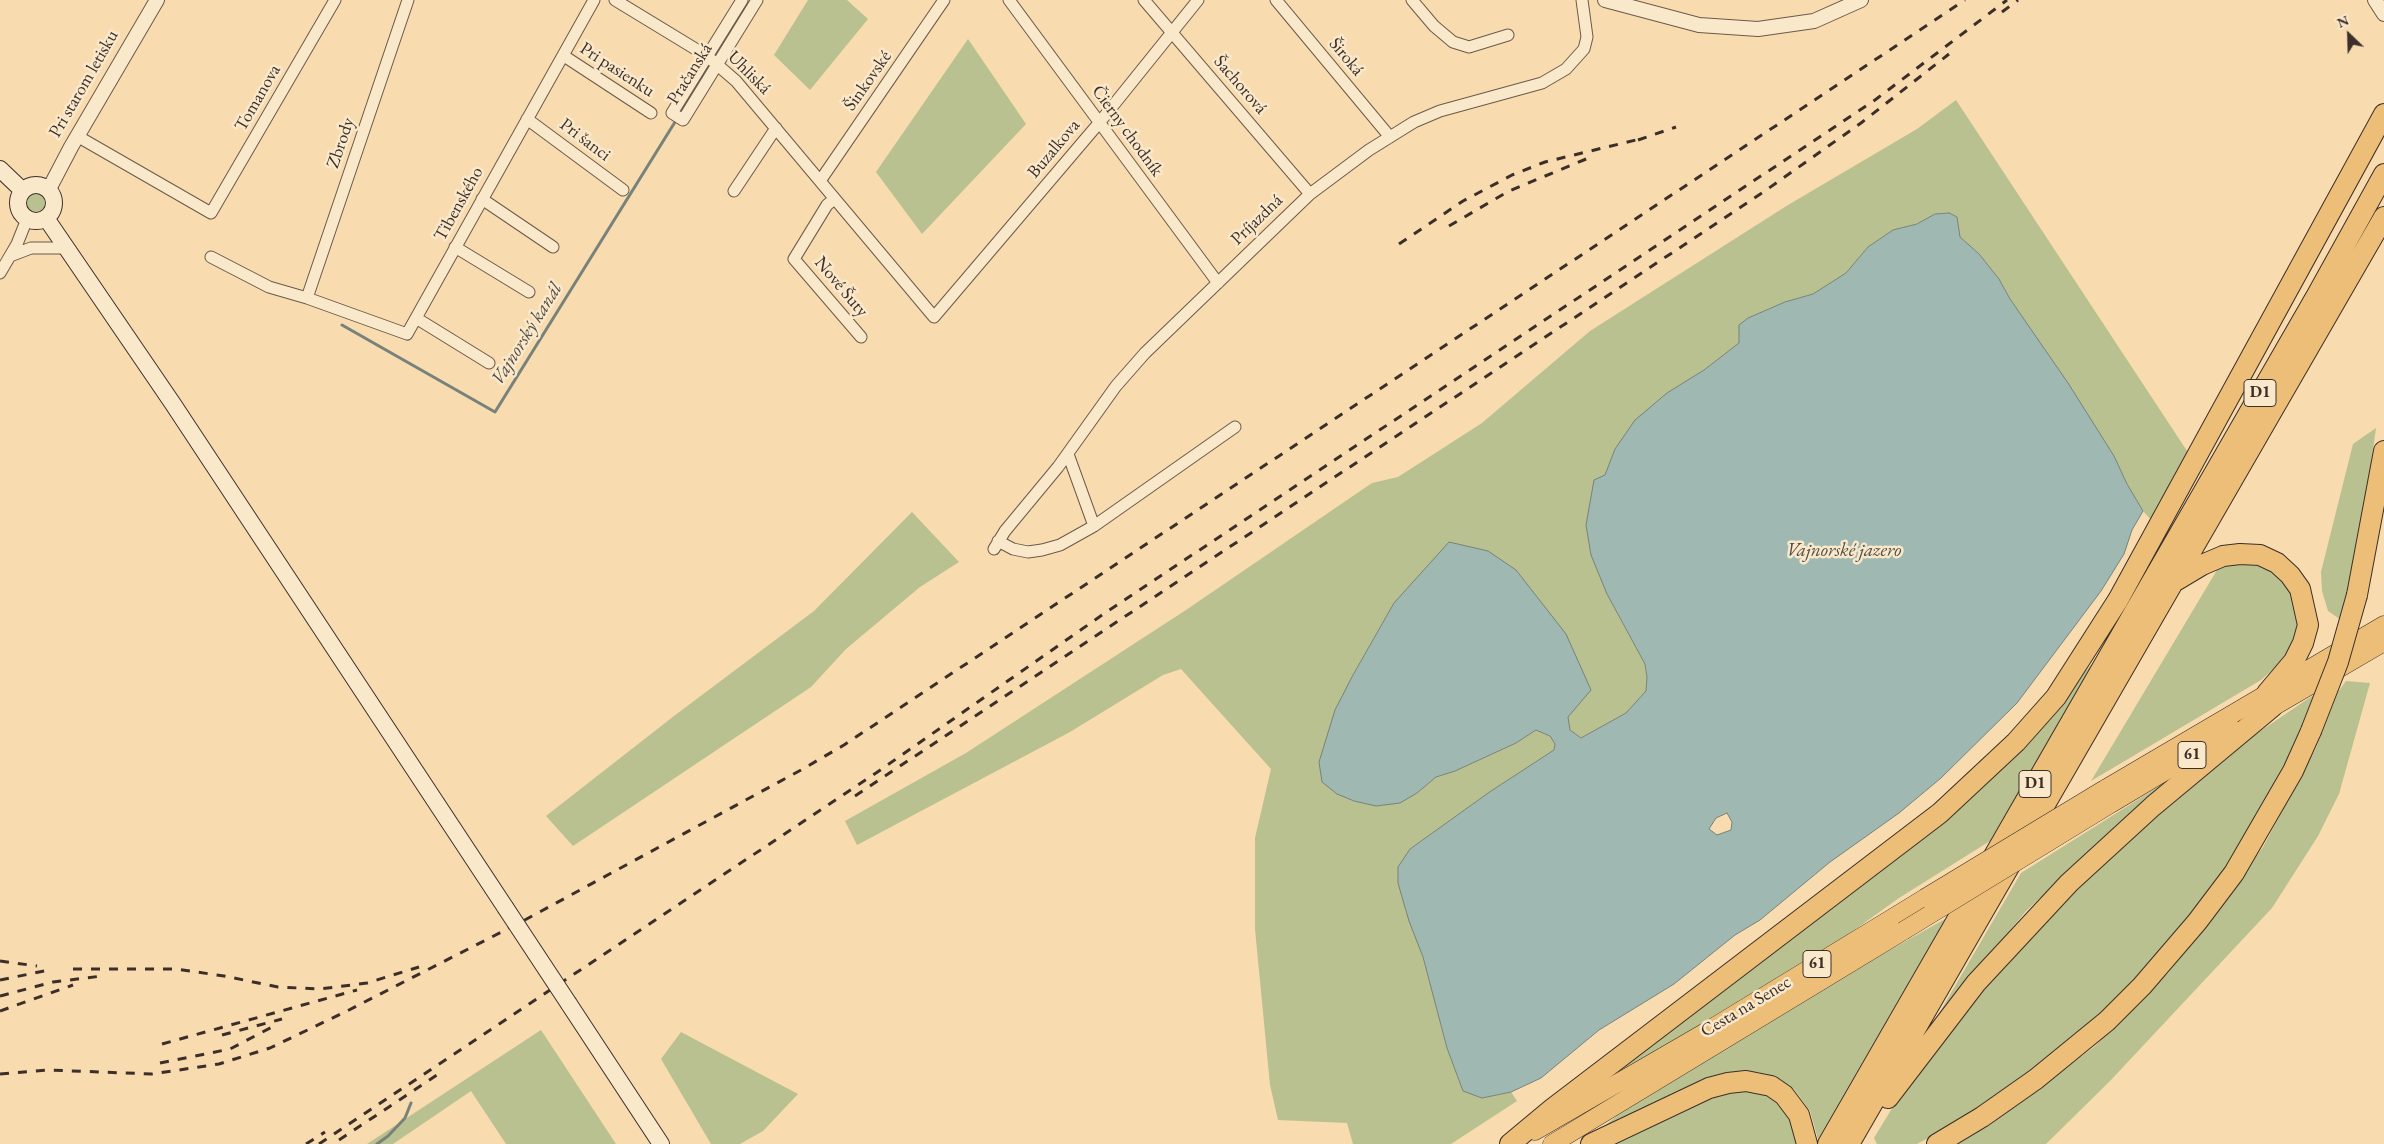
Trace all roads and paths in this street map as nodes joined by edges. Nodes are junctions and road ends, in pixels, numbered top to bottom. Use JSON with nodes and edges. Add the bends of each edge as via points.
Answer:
{"nodes":[{"id":1,"x":157,"y":0,"type":"edge"},
{"id":2,"x":335,"y":0,"type":"edge"},
{"id":3,"x":408,"y":0,"type":"edge"},
{"id":4,"x":594,"y":0,"type":"edge"},
{"id":5,"x":615,"y":0,"type":"edge"},
{"id":6,"x":742,"y":0,"type":"edge"},
{"id":7,"x":757,"y":0,"type":"edge"},
{"id":8,"x":944,"y":0,"type":"edge"},
{"id":9,"x":1009,"y":0,"type":"edge"},
{"id":10,"x":1144,"y":0,"type":"edge"},
{"id":11,"x":1198,"y":0,"type":"edge"},
{"id":12,"x":1276,"y":0,"type":"edge"},
{"id":13,"x":1412,"y":0,"type":"edge"},
{"id":14,"x":1582,"y":0,"type":"edge"},
{"id":15,"x":1605,"y":0,"type":"edge"},
{"id":16,"x":1860,"y":0,"type":"edge"},
{"id":17,"x":2375,"y":0,"type":"edge"},
{"id":18,"x":2384,"y":14,"type":"edge"},
{"id":19,"x":1172,"y":32,"type":"junction"},
{"id":20,"x":1508,"y":35,"type":"dead end"},
{"id":21,"x":564,"y":56,"type":"junction"},
{"id":22,"x":707,"y":56,"type":"junction"},
{"id":23,"x":717,"y":64,"type":"junction"},
{"id":24,"x":651,"y":113,"type":"dead end"},
{"id":25,"x":2384,"y":114,"type":"edge"},
{"id":26,"x":527,"y":119,"type":"junction"},
{"id":27,"x":1099,"y":122,"type":"junction"},
{"id":28,"x":776,"y":128,"type":"junction"},
{"id":29,"x":77,"y":136,"type":"junction"},
{"id":30,"x":1390,"y":137,"type":"junction"},
{"id":31,"x":0,"y":169,"type":"edge"},
{"id":32,"x":2384,"y":174,"type":"edge"},
{"id":33,"x":820,"y":181,"type":"junction"},
{"id":34,"x":22,"y":190,"type":"junction"},
{"id":35,"x":49,"y":190,"type":"junction"},
{"id":36,"x":623,"y":190,"type":"dead end"},
{"id":37,"x":734,"y":191,"type":"dead end"},
{"id":38,"x":1310,"y":194,"type":"junction"},
{"id":39,"x":482,"y":199,"type":"junction"},
{"id":40,"x":834,"y":199,"type":"junction"},
{"id":41,"x":2384,"y":217,"type":"edge"},
{"id":42,"x":46,"y":218,"type":"junction"},
{"id":43,"x":28,"y":219,"type":"junction"},
{"id":44,"x":2384,"y":242,"type":"edge"},
{"id":45,"x":455,"y":247,"type":"junction"},
{"id":46,"x":553,"y":247,"type":"dead end"},
{"id":47,"x":66,"y":248,"type":"junction"},
{"id":48,"x":10,"y":256,"type":"junction"},
{"id":49,"x":211,"y":257,"type":"dead end"},
{"id":50,"x":0,"y":274,"type":"edge"},
{"id":51,"x":1218,"y":283,"type":"junction"},
{"id":52,"x":529,"y":292,"type":"dead end"},
{"id":53,"x":307,"y":298,"type":"junction"},
{"id":54,"x":934,"y":317,"type":"joint"},
{"id":55,"x":416,"y":318,"type":"junction"},
{"id":56,"x":2319,"y":330,"type":"junction"},
{"id":57,"x":861,"y":337,"type":"dead end"},
{"id":58,"x":490,"y":363,"type":"dead end"},
{"id":59,"x":2217,"y":419,"type":"junction"},
{"id":60,"x":1235,"y":427,"type":"dead end"},
{"id":61,"x":2384,"y":451,"type":"edge"},
{"id":62,"x":1068,"y":454,"type":"junction"},
{"id":63,"x":1094,"y":526,"type":"junction"},
{"id":64,"x":2175,"y":581,"type":"junction"},
{"id":65,"x":2134,"y":611,"type":"junction"},
{"id":66,"x":2384,"y":625,"type":"edge"},
{"id":67,"x":2384,"y":642,"type":"edge"},
{"id":68,"x":2270,"y":700,"type":"junction"},
{"id":69,"x":2109,"y":796,"type":"junction"},
{"id":70,"x":661,"y":1144,"type":"edge"},
{"id":71,"x":1512,"y":1144,"type":"edge"},
{"id":72,"x":1552,"y":1144,"type":"edge"},
{"id":73,"x":1591,"y":1144,"type":"edge"},
{"id":74,"x":1807,"y":1144,"type":"edge"},
{"id":75,"x":1828,"y":1144,"type":"edge"},
{"id":76,"x":1849,"y":1144,"type":"edge"},
{"id":77,"x":1854,"y":1144,"type":"edge"},
{"id":78,"x":1937,"y":1144,"type":"edge"}],
"edges":[{"from":1,"to":29,"type":"street","name":"Pri starom letisku"},
{"from":2,"to":29,"type":"street","name":"Tomanova","via":[[211,213]]},
{"from":3,"to":53,"type":"street","name":"Zbrody"},
{"from":4,"to":21,"type":"street","name":"Tibenského"},
{"from":5,"to":22,"type":"street","name":"Uhliská"},
{"from":6,"to":22,"type":"street","name":"Pračanská"},
{"from":7,"to":23,"type":"street","name":"Pračanská"},
{"from":8,"to":33,"type":"street","name":"Šinkovské"},
{"from":9,"to":27,"type":"street","name":"Čierny chodník"},
{"from":10,"to":19,"type":"street","name":"Šachorová"},
{"from":11,"to":19,"type":"street","name":"Buzalkova"},
{"from":12,"to":30,"type":"street","name":"Široká"},
{"from":13,"to":20,"type":"street","via":[[1453,42],[1470,47]]},
{"from":14,"to":30,"type":"street","name":"Príjazdná","via":[[1587,37],[1584,49],[1566,69],[1542,83],[1440,110]]},
{"from":15,"to":16,"type":"street","via":[[1699,25],[1758,29],[1814,20]]},
{"from":17,"to":18,"type":"street"},
{"from":19,"to":27,"type":"street","name":"Buzalkova"},
{"from":19,"to":38,"type":"street","name":"Šachorová"},
{"from":21,"to":24,"type":"street","name":"Pri pasienku"},
{"from":21,"to":26,"type":"street","name":"Tibenského"},
{"from":22,"to":23,"type":"street","name":"Uhliská"},
{"from":22,"to":23,"type":"street","name":"Pračanská","via":[[672,113],[683,120]]},
{"from":23,"to":28,"type":"street","name":"Uhliská"},
{"from":25,"to":59,"type":"highway"},
{"from":26,"to":36,"type":"street","name":"Pri šanci"},
{"from":26,"to":39,"type":"street","name":"Tibenského"},
{"from":27,"to":51,"type":"street","name":"Čierny chodník"},
{"from":27,"to":54,"type":"street","name":"Buzalkova"},
{"from":28,"to":33,"type":"street","name":"Uhliská"},
{"from":28,"to":37,"type":"street"},
{"from":29,"to":35,"type":"street","name":"Pri starom letisku"},
{"from":30,"to":38,"type":"street","name":"Príjazdná"},
{"from":31,"to":34,"type":"main road"},
{"from":32,"to":65,"type":"highway","number":"D1"},
{"from":33,"to":40,"type":"street","name":"Uhliská"},
{"from":34,"to":35,"type":"main road","via":[[34,184]]},
{"from":34,"to":43,"type":"main road","via":[[17,204]]},
{"from":35,"to":42,"type":"main road","via":[[54,204]]},
{"from":38,"to":51,"type":"street","name":"Príjazdná"},
{"from":39,"to":45,"type":"street","name":"Tibenského"},
{"from":39,"to":46,"type":"street"},
{"from":40,"to":54,"type":"street","name":"Uhliská"},
{"from":40,"to":57,"type":"street","name":"Nové Šuty","via":[[794,259]]},
{"from":41,"to":56,"type":"highway","number":"D1"},
{"from":42,"to":43,"type":"main road","via":[[39,221]]},
{"from":42,"to":47,"type":"main road"},
{"from":43,"to":48,"type":"street"},
{"from":44,"to":56,"type":"highway"},
{"from":45,"to":52,"type":"street"},
{"from":45,"to":55,"type":"street","name":"Tibenského"},
{"from":47,"to":48,"type":"street","via":[[31,248]]},
{"from":47,"to":70,"type":"main road","bridge":true,"via":[[173,404]]},
{"from":48,"to":50,"type":"street"},
{"from":49,"to":53,"type":"street","via":[[269,287]]},
{"from":51,"to":62,"type":"street","name":"Príjazdná","via":[[1145,353],[1116,386]]},
{"from":53,"to":55,"type":"street","name":"Tibenského","via":[[407,334]]},
{"from":55,"to":58,"type":"street"},
{"from":56,"to":64,"type":"highway","number":"D1"},
{"from":59,"to":65,"type":"highway"},
{"from":59,"to":71,"type":"highway","via":[[2118,600],[2056,697],[2016,742],[1908,839],[1552,1109]]},
{"from":60,"to":63,"type":"street"},
{"from":61,"to":78,"type":"highway","bridge":true,"via":[[2357,595],[2340,654],[2293,771],[2234,873],[2198,922],[2107,1021],[2010,1099]]},
{"from":62,"to":63,"type":"street"},
{"from":62,"to":63,"type":"street","name":"Príjazdná","via":[[996,545],[1028,552],[1042,550],[1060,545]]},
{"from":64,"to":68,"type":"highway","via":[[2222,556],[2240,554],[2260,554],[2291,575],[2300,589],[2308,625],[2294,661]]},
{"from":64,"to":76,"type":"highway","number":"D1"},
{"from":65,"to":75,"type":"highway","number":"D1"},
{"from":66,"to":68,"type":"main road","number":"61"},
{"from":67,"to":68,"type":"main road","number":"61"},
{"from":68,"to":69,"type":"main road","number":"61"},
{"from":68,"to":77,"type":"highway","via":[[2042,910],[1957,1006]]},
{"from":69,"to":71,"type":"main road","name":"Cesta na Senec","number":"61","bridge":true,"via":[[1925,898],[1709,1030]]},
{"from":69,"to":72,"type":"main road","name":"Cesta na Senec","number":"61","bridge":true,"via":[[1903,931]]},
{"from":73,"to":74,"type":"highway","via":[[1709,1088],[1746,1081],[1771,1086],[1784,1095],[1799,1116]]}]}
